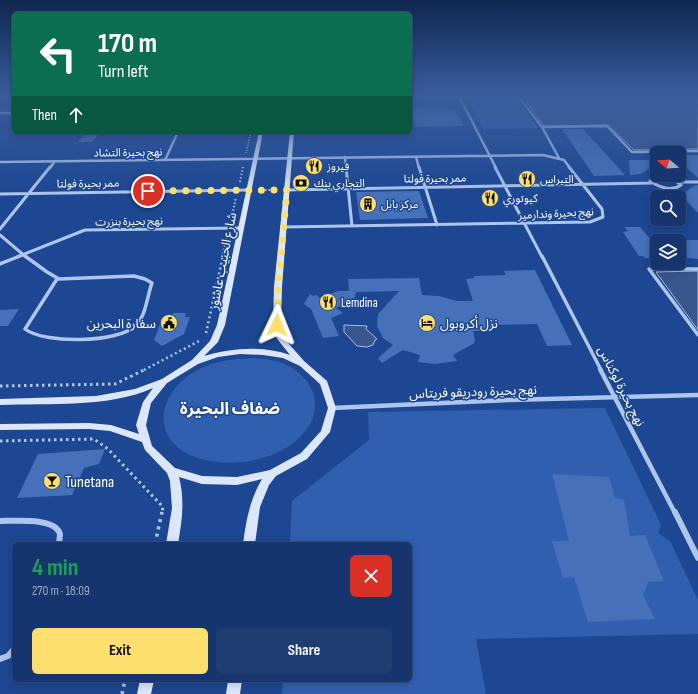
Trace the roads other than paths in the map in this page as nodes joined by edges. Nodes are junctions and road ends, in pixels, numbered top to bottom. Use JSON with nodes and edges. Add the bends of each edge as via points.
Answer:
{"nodes":[{"id":1,"x":475,"y":128,"type":"edge"},
{"id":2,"x":543,"y":128,"type":"edge"},
{"id":3,"x":609,"y":128,"type":"edge"},
{"id":4,"x":177,"y":134,"type":"edge"},
{"id":5,"x":260,"y":134,"type":"edge"},
{"id":6,"x":292,"y":134,"type":"edge"},
{"id":7,"x":698,"y":151,"type":"edge"},
{"id":8,"x":488,"y":155,"type":"junction"},
{"id":9,"x":345,"y":157,"type":"junction"},
{"id":10,"x":416,"y":157,"type":"junction"},
{"id":11,"x":255,"y":158,"type":"junction"},
{"id":12,"x":290,"y":158,"type":"junction"},
{"id":13,"x":559,"y":158,"type":"junction"},
{"id":14,"x":165,"y":160,"type":"junction"},
{"id":15,"x":55,"y":161,"type":"junction"},
{"id":16,"x":0,"y":162,"type":"edge"},
{"id":17,"x":680,"y":182,"type":"edge"},
{"id":18,"x":686,"y":182,"type":"edge"},
{"id":19,"x":698,"y":182,"type":"edge"},
{"id":20,"x":652,"y":183,"type":"joint"},
{"id":21,"x":582,"y":184,"type":"junction"},
{"id":22,"x":504,"y":186,"type":"junction"},
{"id":23,"x":425,"y":187,"type":"junction"},
{"id":24,"x":348,"y":189,"type":"junction"},
{"id":25,"x":248,"y":190,"type":"junction"},
{"id":26,"x":287,"y":190,"type":"junction"},
{"id":27,"x":29,"y":193,"type":"junction"},
{"id":28,"x":0,"y":194,"type":"edge"},
{"id":29,"x":525,"y":224,"type":"junction"},
{"id":30,"x":437,"y":225,"type":"junction"},
{"id":31,"x":352,"y":226,"type":"junction"},
{"id":32,"x":284,"y":227,"type":"junction"},
{"id":33,"x":240,"y":228,"type":"junction"},
{"id":34,"x":0,"y":229,"type":"edge"},
{"id":35,"x":0,"y":235,"type":"edge"},
{"id":36,"x":22,"y":255,"type":"junction"},
{"id":37,"x":0,"y":264,"type":"edge"},
{"id":38,"x":698,"y":268,"type":"edge"},
{"id":39,"x":57,"y":279,"type":"junction"},
{"id":40,"x":698,"y":336,"type":"edge"},
{"id":41,"x":195,"y":362,"type":"junction"},
{"id":42,"x":303,"y":364,"type":"junction"},
{"id":43,"x":164,"y":381,"type":"junction"},
{"id":44,"x":698,"y":395,"type":"edge"},
{"id":45,"x":616,"y":398,"type":"junction"},
{"id":46,"x":0,"y":402,"type":"edge"},
{"id":47,"x":332,"y":408,"type":"junction"},
{"id":48,"x":0,"y":427,"type":"edge"},
{"id":49,"x":146,"y":440,"type":"junction"},
{"id":50,"x":172,"y":471,"type":"junction"},
{"id":51,"x":272,"y":474,"type":"junction"},
{"id":52,"x":0,"y":521,"type":"edge"},
{"id":53,"x":60,"y":542,"type":"edge"},
{"id":54,"x":172,"y":542,"type":"edge"},
{"id":55,"x":249,"y":542,"type":"edge"},
{"id":56,"x":698,"y":558,"type":"edge"},
{"id":57,"x":12,"y":651,"type":"edge"},
{"id":58,"x":0,"y":659,"type":"edge"},
{"id":59,"x":147,"y":682,"type":"edge"},
{"id":60,"x":235,"y":682,"type":"edge"},
{"id":61,"x":144,"y":694,"type":"edge"},
{"id":62,"x":233,"y":694,"type":"edge"}],
"edges":[{"from":1,"to":8,"type":"street","name":"نهج بحيرة لوكناس"},
{"from":2,"to":13,"type":"street","name":"نهج بحيرة وندارمير"},
{"from":3,"to":7,"type":"street","via":[[632,152]]},
{"from":4,"to":14,"type":"street"},
{"from":5,"to":11,"type":"main road","name":"شارع الحبيب عاشور"},
{"from":6,"to":12,"type":"main road"},
{"from":8,"to":10,"type":"street"},
{"from":8,"to":13,"type":"street","via":[[543,155]]},
{"from":8,"to":22,"type":"street","name":"نهج بحيرة لوكناس"},
{"from":9,"to":10,"type":"street"},
{"from":9,"to":12,"type":"street"},
{"from":9,"to":24,"type":"street"},
{"from":10,"to":23,"type":"street"},
{"from":11,"to":12,"type":"street","name":"نهج بحيرة التشاد"},
{"from":11,"to":14,"type":"street","name":"نهج بحيرة التشاد"},
{"from":11,"to":25,"type":"main road","name":"شارع الحبيب عاشور"},
{"from":12,"to":26,"type":"main road"},
{"from":13,"to":21,"type":"street","name":"نهج بحيرة وندارمير","via":[[564,160]]},
{"from":14,"to":15,"type":"street","name":"نهج بحيرة التشاد"},
{"from":15,"to":16,"type":"street","name":"نهج بحيرة التشاد"},
{"from":15,"to":27,"type":"street"},
{"from":17,"to":20,"type":"street","via":[[680,187],[673,189],[662,188]]},
{"from":18,"to":19,"type":"street"},
{"from":20,"to":21,"type":"street","name":"ممر بحيرة فولتا"},
{"from":21,"to":22,"type":"street","name":"ممر بحيرة فولتا"},
{"from":21,"to":29,"type":"street","name":"نهج بحيرة وندارمير","via":[[602,209],[603,217],[590,222]]},
{"from":22,"to":23,"type":"street","name":"ممر بحيرة فولتا"},
{"from":22,"to":29,"type":"street","name":"نهج بحيرة لوكناس"},
{"from":23,"to":24,"type":"street","name":"ممر بحيرة فولتا"},
{"from":23,"to":30,"type":"street"},
{"from":24,"to":26,"type":"street","name":"ممر بحيرة فولتا"},
{"from":24,"to":31,"type":"street"},
{"from":25,"to":27,"type":"street","name":"ممر بحيرة فولتا"},
{"from":25,"to":33,"type":"main road","name":"شارع الحبيب عاشور"},
{"from":26,"to":32,"type":"main road"},
{"from":27,"to":28,"type":"street","name":"ممر بحيرة فولتا"},
{"from":27,"to":34,"type":"street"},
{"from":29,"to":30,"type":"street","name":"نهج بحيرة وندارمير"},
{"from":29,"to":45,"type":"street","name":"نهج بحيرة لوكناس"},
{"from":30,"to":31,"type":"street","name":"نهج بحيرة وندارمير"},
{"from":31,"to":32,"type":"street","name":"نهج بحيرة وندارمير"},
{"from":32,"to":42,"type":"main road","via":[[277,325],[279,336]]},
{"from":33,"to":36,"type":"street","name":"نهج بحيرة بنزرت","via":[[85,230]]},
{"from":33,"to":41,"type":"main road","name":"شارع الحبيب عاشور","via":[[221,325],[214,342]]},
{"from":35,"to":36,"type":"street"},
{"from":36,"to":37,"type":"street","name":"نهج بحيرة بنزرت"},
{"from":36,"to":39,"type":"street"},
{"from":38,"to":40,"type":"street","via":[[649,269]]},
{"from":39,"to":39,"type":"street","via":[[133,276],[148,279],[152,283],[138,324],[124,334],[49,339],[30,335],[25,329]]},
{"from":41,"to":42,"type":"main road","via":[[240,351],[285,356]]},
{"from":41,"to":43,"type":"main road"},
{"from":42,"to":47,"type":"main road","via":[[324,383]]},
{"from":43,"to":46,"type":"main road","via":[[137,392],[96,399]]},
{"from":43,"to":49,"type":"main road","via":[[147,402],[141,425]]},
{"from":44,"to":45,"type":"street","name":"نهج بحيرة رودريقو فريتاس"},
{"from":45,"to":47,"type":"street","name":"نهج بحيرة رودريقو فريتاس"},
{"from":45,"to":56,"type":"street","name":"نهج بحيرة لوكناس"},
{"from":47,"to":51,"type":"main road","via":[[325,432],[304,456]]},
{"from":48,"to":49,"type":"main road","via":[[89,426],[111,428]]},
{"from":49,"to":50,"type":"main road","via":[[148,448]]},
{"from":50,"to":51,"type":"main road","via":[[202,480],[237,481]]},
{"from":50,"to":54,"type":"main road","via":[[178,498]]},
{"from":51,"to":55,"type":"main road","via":[[260,489],[252,511]]},
{"from":52,"to":53,"type":"street","via":[[34,521],[50,524],[58,531]]},
{"from":57,"to":58,"type":"street"},
{"from":59,"to":61,"type":"main road"},
{"from":60,"to":62,"type":"main road"}]}
